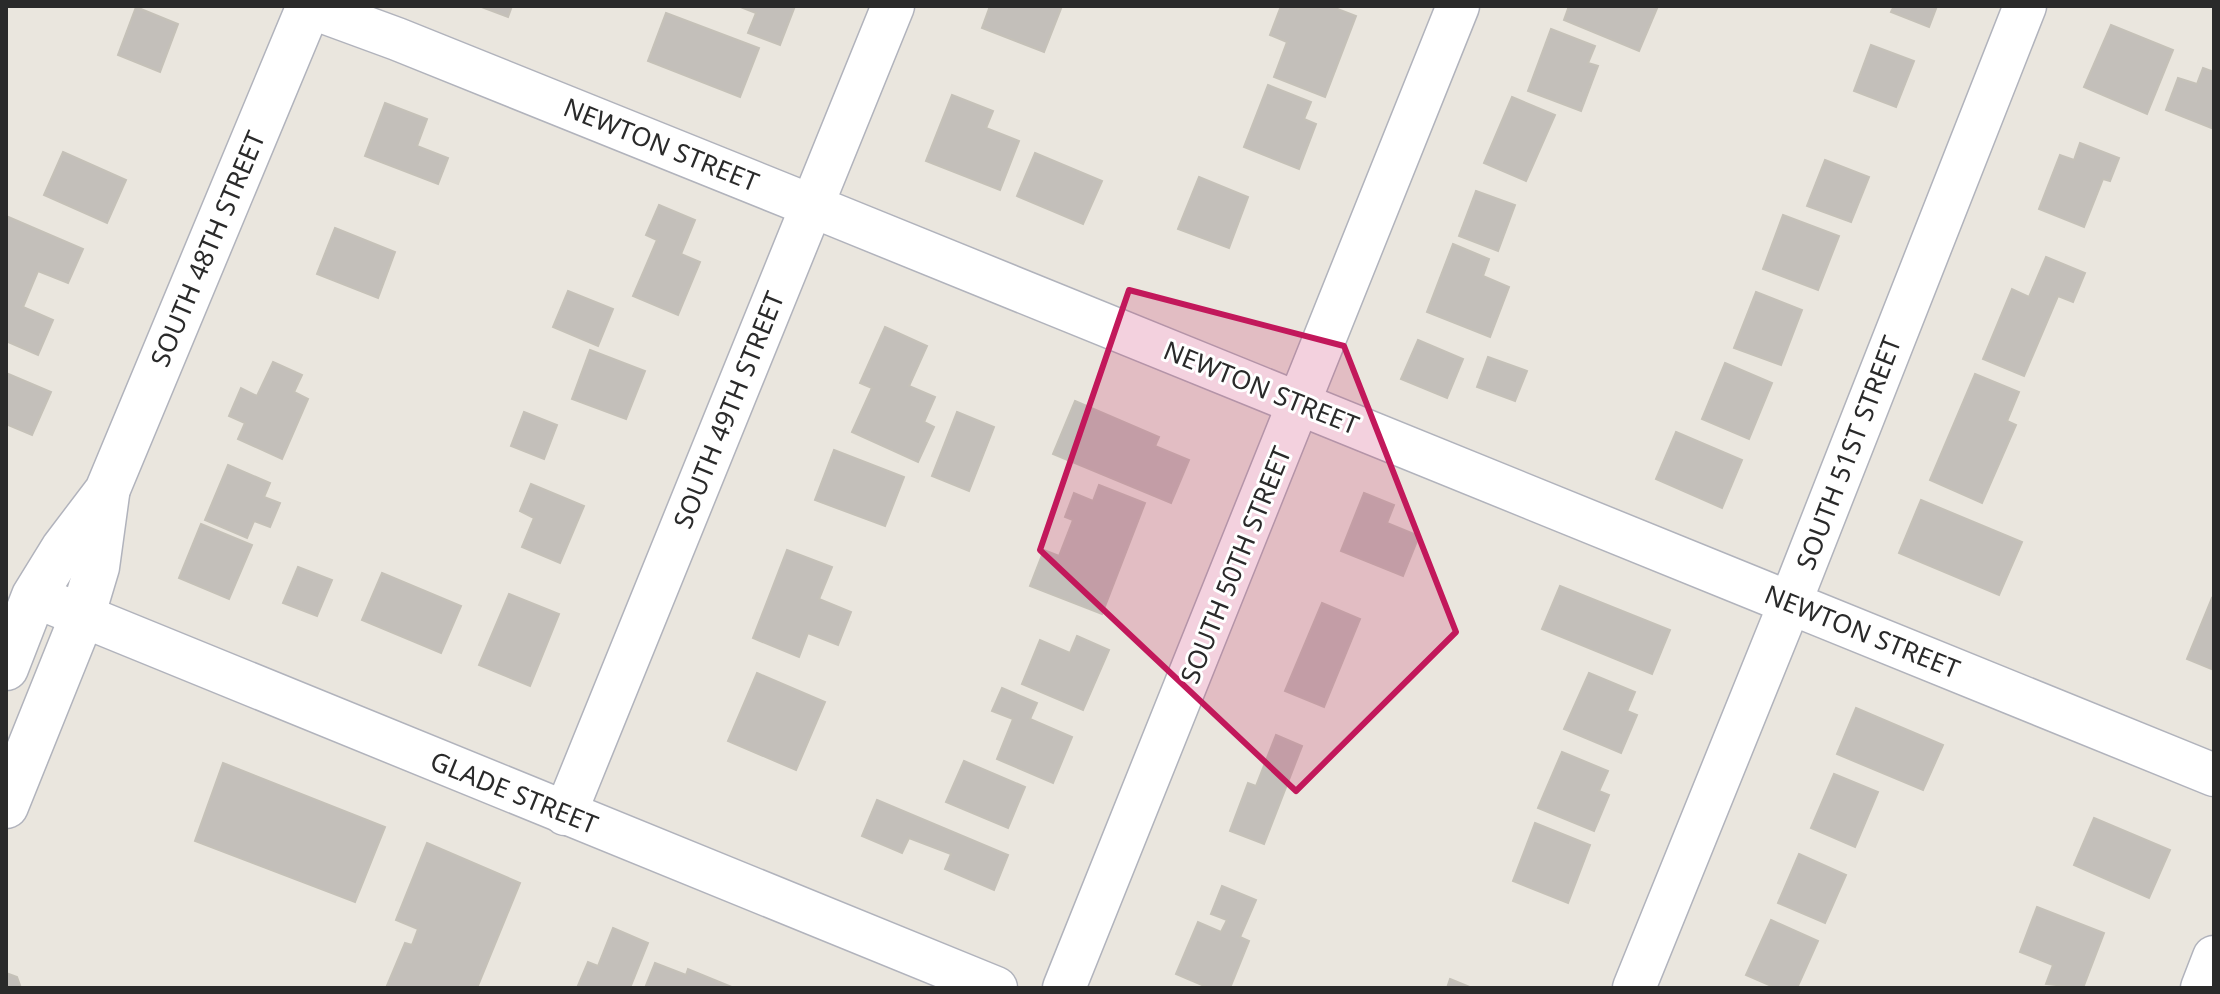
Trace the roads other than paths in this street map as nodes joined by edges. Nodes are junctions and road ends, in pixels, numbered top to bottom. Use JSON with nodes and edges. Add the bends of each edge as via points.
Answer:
{"nodes":[{"id":1,"x":308,"y":6,"type":"edge"},
{"id":2,"x":893,"y":6,"type":"edge"},
{"id":3,"x":1458,"y":6,"type":"edge"},
{"id":4,"x":2025,"y":6,"type":"edge"},
{"id":5,"x":812,"y":206,"type":"junction"},
{"id":6,"x":1301,"y":404,"type":"junction"},
{"id":7,"x":107,"y":491,"type":"junction"},
{"id":8,"x":34,"y":596,"type":"junction"},
{"id":9,"x":1790,"y":603,"type":"junction"},
{"id":10,"x":82,"y":617,"type":"junction"},
{"id":11,"x":6,"y":668,"type":"edge"},
{"id":12,"x":2214,"y":775,"type":"edge"},
{"id":13,"x":6,"y":806,"type":"edge"},
{"id":14,"x":565,"y":814,"type":"junction"},
{"id":15,"x":2214,"y":957,"type":"edge"},
{"id":16,"x":996,"y":988,"type":"edge"},
{"id":17,"x":1064,"y":988,"type":"edge"},
{"id":18,"x":1634,"y":988,"type":"edge"},
{"id":19,"x":2202,"y":988,"type":"edge"}],
"edges":[{"from":1,"to":5,"type":"street","name":"NEWTON STREET"},
{"from":1,"to":7,"type":"main road","name":"SOUTH 48TH STREET"},
{"from":2,"to":5,"type":"street","name":"SOUTH 49TH STREET"},
{"from":3,"to":6,"type":"street","name":"SOUTH 50TH STREET"},
{"from":4,"to":9,"type":"street","name":"SOUTH 51ST STREET"},
{"from":5,"to":6,"type":"street","name":"NEWTON STREET"},
{"from":5,"to":14,"type":"street","name":"SOUTH 49TH STREET"},
{"from":6,"to":9,"type":"street","name":"NEWTON STREET"},
{"from":6,"to":17,"type":"street","name":"SOUTH 50TH STREET"},
{"from":7,"to":8,"type":"main road","name":"SOUTH 48TH STREET"},
{"from":7,"to":10,"type":"main road","name":"SOUTH 48TH STREET","via":[[97,567]]},
{"from":8,"to":10,"type":"street","name":"GLADE STREET"},
{"from":8,"to":11,"type":"main road","name":"SOUTH 48TH STREET"},
{"from":9,"to":12,"type":"street","name":"NEWTON STREET"},
{"from":9,"to":18,"type":"street","name":"SOUTH 51ST STREET"},
{"from":10,"to":13,"type":"main road","name":"SOUTH 48TH STREET"},
{"from":10,"to":14,"type":"street","name":"GLADE STREET"},
{"from":14,"to":16,"type":"street","name":"GLADE STREET"},
{"from":15,"to":19,"type":"street"}]}
